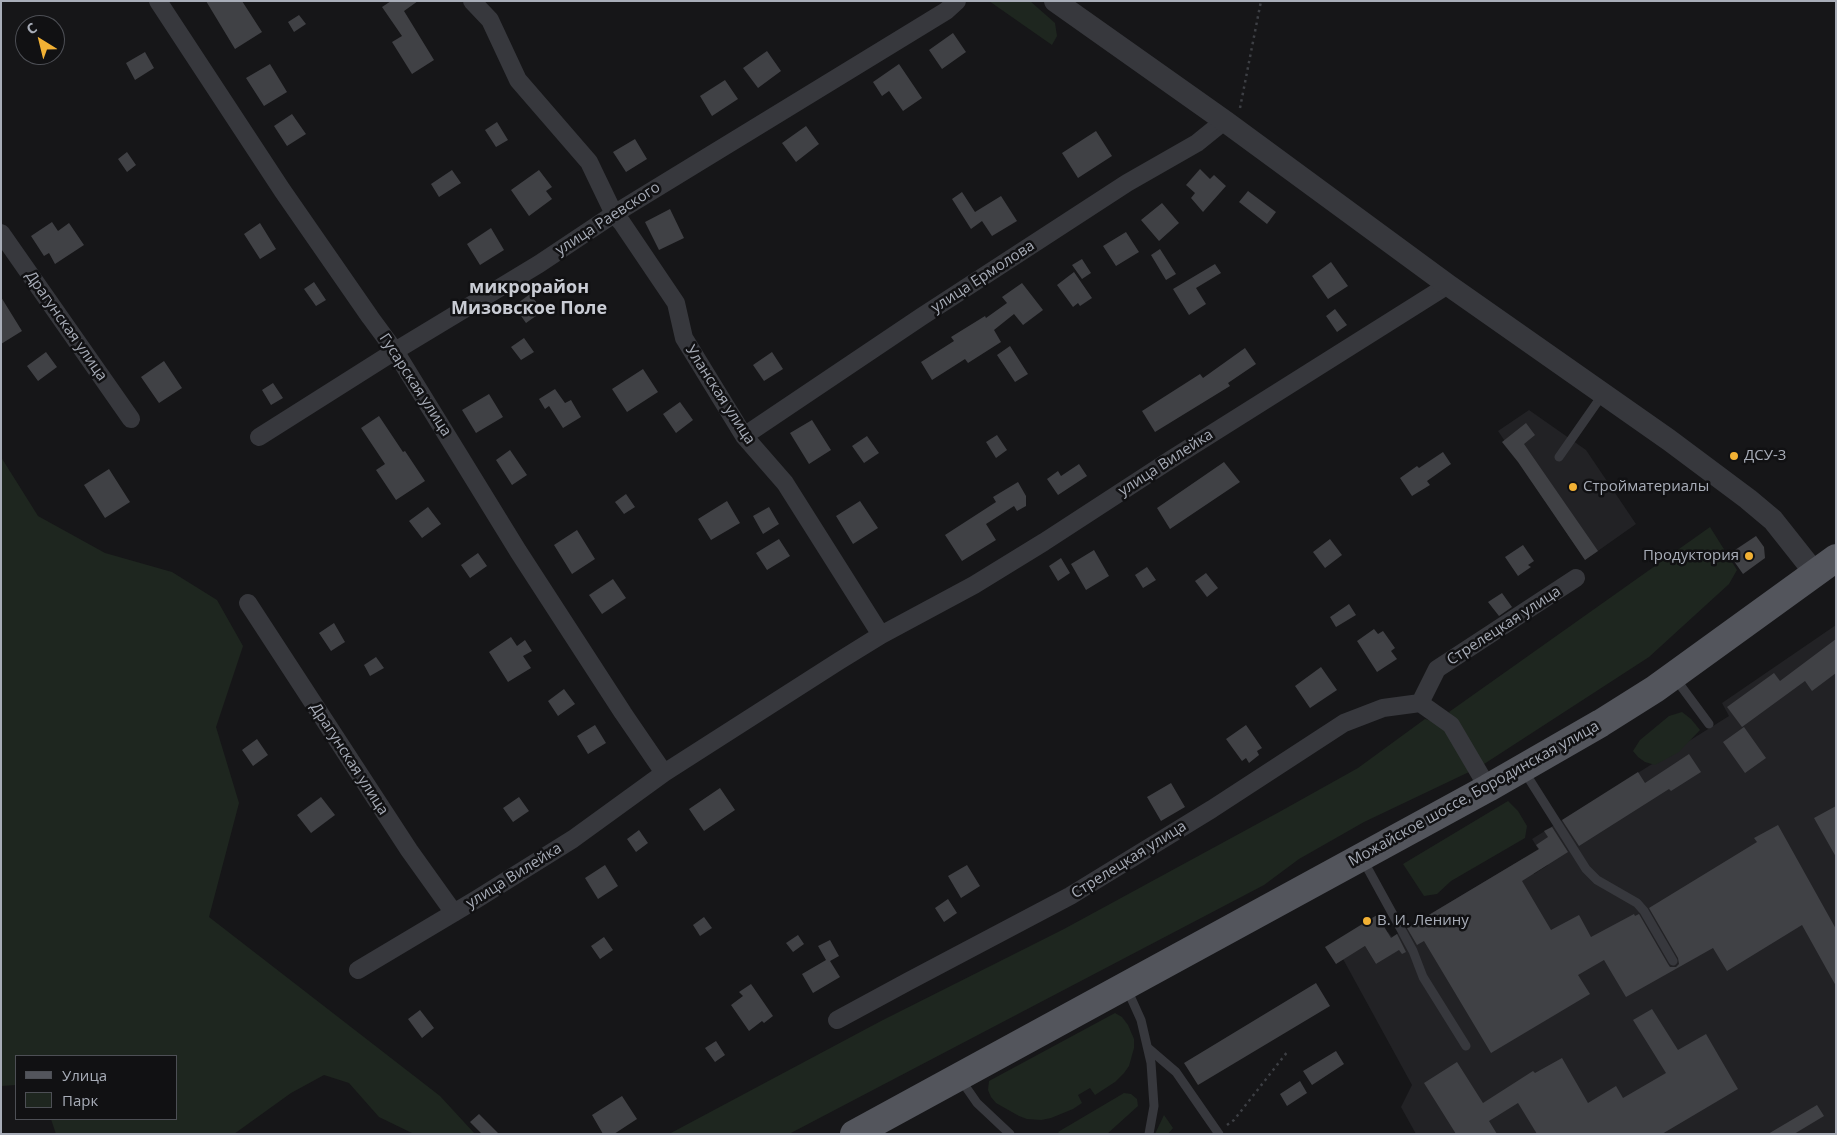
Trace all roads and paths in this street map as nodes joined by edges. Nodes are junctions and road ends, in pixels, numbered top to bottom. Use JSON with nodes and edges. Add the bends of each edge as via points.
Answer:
{"nodes":[{"id":1,"x":158,"y":1,"type":"edge"},
{"id":2,"x":957,"y":1,"type":"edge"},
{"id":3,"x":1055,"y":1,"type":"edge"},
{"id":4,"x":1261,"y":1,"type":"edge"},
{"id":5,"x":483,"y":5,"type":"edge"},
{"id":6,"x":1229,"y":125,"type":"junction"},
{"id":7,"x":614,"y":214,"type":"junction"},
{"id":8,"x":1,"y":233,"type":"edge"},
{"id":9,"x":1448,"y":285,"type":"junction"},
{"id":10,"x":395,"y":351,"type":"junction"},
{"id":11,"x":1603,"y":394,"type":"junction"},
{"id":12,"x":131,"y":419,"type":"dead end"},
{"id":13,"x":744,"y":436,"type":"junction"},
{"id":14,"x":259,"y":437,"type":"dead end"},
{"id":15,"x":1559,"y":457,"type":"dead end"},
{"id":16,"x":1825,"y":565,"type":"edge"},
{"id":17,"x":1576,"y":578,"type":"dead end"},
{"id":18,"x":248,"y":603,"type":"dead end"},
{"id":19,"x":881,"y":636,"type":"junction"},
{"id":20,"x":1674,"y":676,"type":"junction"},
{"id":21,"x":1420,"y":702,"type":"junction"},
{"id":22,"x":1709,"y":724,"type":"dead end"},
{"id":23,"x":1522,"y":769,"type":"junction"},
{"id":24,"x":664,"y":773,"type":"junction"},
{"id":25,"x":1488,"y":788,"type":"junction"},
{"id":26,"x":1362,"y":857,"type":"junction"},
{"id":27,"x":454,"y":913,"type":"junction"},
{"id":28,"x":1673,"y":961,"type":"dead end"},
{"id":29,"x":358,"y":970,"type":"dead end"},
{"id":30,"x":1126,"y":986,"type":"junction"},
{"id":31,"x":837,"y":1020,"type":"dead end"},
{"id":32,"x":1466,"y":1046,"type":"dead end"},
{"id":33,"x":1148,"y":1048,"type":"junction"},
{"id":34,"x":1288,"y":1051,"type":"dead end"},
{"id":35,"x":959,"y":1078,"type":"junction"},
{"id":36,"x":1218,"y":1132,"type":"edge"},
{"id":37,"x":854,"y":1134,"type":"edge"},
{"id":38,"x":1010,"y":1134,"type":"edge"},
{"id":39,"x":1149,"y":1134,"type":"edge"}],
"edges":[{"from":1,"to":10,"type":"street","name":"Гусарская улица","via":[[288,198]]},
{"from":2,"to":7,"type":"street","name":"улица Раевского"},
{"from":3,"to":6,"type":"street"},
{"from":4,"to":6,"type":"path"},
{"from":5,"to":7,"type":"street","name":"Уланская улица","via":[[518,80],[589,162]]},
{"from":6,"to":9,"type":"street"},
{"from":6,"to":13,"type":"street","name":"улица Ермолова","via":[[1218,126],[1197,143],[1127,183]]},
{"from":7,"to":10,"type":"street","name":"улица Раевского","via":[[539,264]]},
{"from":7,"to":13,"type":"street","name":"Уланская улица","via":[[676,303],[684,338]]},
{"from":8,"to":12,"type":"street","name":"Драгунская улица"},
{"from":9,"to":11,"type":"street"},
{"from":9,"to":19,"type":"street","name":"улица Вилейка","via":[[1044,542]]},
{"from":10,"to":14,"type":"street","name":"улица Раевского"},
{"from":10,"to":24,"type":"street","name":"Гусарская улица","via":[[518,551]]},
{"from":11,"to":15,"type":"lane"},
{"from":11,"to":16,"type":"street","via":[[1766,513]]},
{"from":13,"to":19,"type":"street","name":"Уланская улица","via":[[785,483]]},
{"from":16,"to":20,"type":"main road","name":"Можайское шоссе, Бородинская улица"},
{"from":17,"to":21,"type":"street","name":"Стрелецкая улица","via":[[1437,669]]},
{"from":18,"to":27,"type":"street","name":"Драгунская улица","via":[[409,850]]},
{"from":19,"to":24,"type":"street","name":"улица Вилейка"},
{"from":20,"to":22,"type":"lane"},
{"from":20,"to":23,"type":"main road","name":"Можайское шоссе, Бородинская улица","via":[[1617,714]]},
{"from":21,"to":25,"type":"street","via":[[1451,725]]},
{"from":21,"to":31,"type":"street","name":"Стрелецкая улица","via":[[1383,708],[1344,723],[1070,896]]},
{"from":23,"to":25,"type":"main road","name":"Можайское шоссе, Бородинская улица"},
{"from":23,"to":28,"type":"lane","via":[[1586,870],[1596,880],[1637,903]]},
{"from":24,"to":27,"type":"street","name":"улица Вилейка","via":[[572,839]]},
{"from":25,"to":26,"type":"main road","name":"Можайское шоссе, Бородинская улица"},
{"from":26,"to":30,"type":"main road","name":"Можайское шоссе, Бородинская улица"},
{"from":26,"to":32,"type":"lane","via":[[1413,951],[1423,977]]},
{"from":27,"to":29,"type":"street","name":"улица Вилейка"},
{"from":30,"to":33,"type":"lane","via":[[1141,1020]]},
{"from":30,"to":35,"type":"main road","name":"Можайское шоссе, Бородинская улица"},
{"from":33,"to":36,"type":"lane","via":[[1176,1072]]},
{"from":33,"to":39,"type":"lane","via":[[1154,1106]]},
{"from":34,"to":36,"type":"path","via":[[1234,1120]]},
{"from":35,"to":37,"type":"main road","name":"Можайское шоссе, Бородинская улица"},
{"from":35,"to":38,"type":"lane","via":[[977,1103]]}]}
